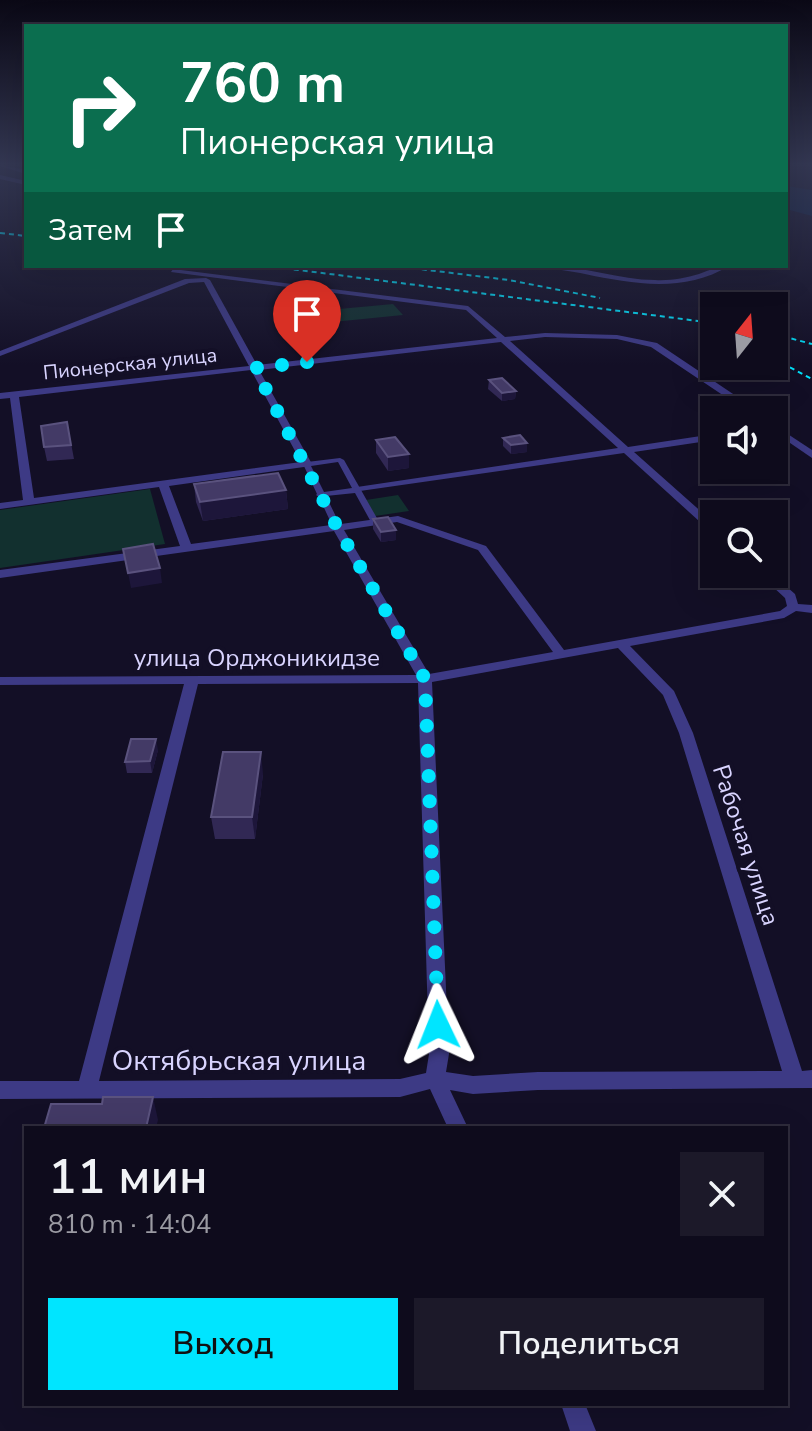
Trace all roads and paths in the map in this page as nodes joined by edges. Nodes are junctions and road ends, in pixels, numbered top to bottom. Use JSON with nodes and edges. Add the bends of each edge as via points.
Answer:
{"nodes":[{"id":1,"x":562,"y":268,"type":"edge"},
{"id":2,"x":722,"y":268,"type":"edge"},
{"id":3,"x":173,"y":271,"type":"dead end"},
{"id":4,"x":220,"y":275,"type":"junction"},
{"id":5,"x":206,"y":280,"type":"junction"},
{"id":6,"x":502,"y":340,"type":"junction"},
{"id":7,"x":0,"y":354,"type":"edge"},
{"id":8,"x":255,"y":368,"type":"junction"},
{"id":9,"x":14,"y":395,"type":"junction"},
{"id":10,"x":0,"y":396,"type":"edge"},
{"id":11,"x":730,"y":396,"type":"edge"},
{"id":12,"x":788,"y":438,"type":"edge"},
{"id":13,"x":700,"y":439,"type":"edge"},
{"id":14,"x":627,"y":451,"type":"junction"},
{"id":15,"x":812,"y":455,"type":"edge"},
{"id":16,"x":307,"y":464,"type":"junction"},
{"id":17,"x":163,"y":484,"type":"junction"},
{"id":18,"x":357,"y":490,"type":"junction"},
{"id":19,"x":320,"y":495,"type":"junction"},
{"id":20,"x":29,"y":502,"type":"junction"},
{"id":21,"x":0,"y":506,"type":"edge"},
{"id":22,"x":700,"y":516,"type":"edge"},
{"id":23,"x":374,"y":520,"type":"junction"},
{"id":24,"x":336,"y":525,"type":"junction"},
{"id":25,"x":186,"y":547,"type":"junction"},
{"id":26,"x":0,"y":574,"type":"edge"},
{"id":27,"x":781,"y":588,"type":"edge"},
{"id":28,"x":793,"y":607,"type":"junction"},
{"id":29,"x":812,"y":609,"type":"edge"},
{"id":30,"x":620,"y":643,"type":"junction"},
{"id":31,"x":560,"y":653,"type":"junction"},
{"id":32,"x":425,"y":679,"type":"junction"},
{"id":33,"x":192,"y":680,"type":"junction"},
{"id":34,"x":0,"y":681,"type":"edge"},
{"id":35,"x":435,"y":1079,"type":"junction"},
{"id":36,"x":804,"y":1079,"type":"edge"},
{"id":37,"x":87,"y":1089,"type":"junction"},
{"id":38,"x":0,"y":1090,"type":"edge"},
{"id":39,"x":457,"y":1126,"type":"edge"},
{"id":40,"x":574,"y":1406,"type":"edge"},
{"id":41,"x":583,"y":1431,"type":"edge"}],
"edges":[{"from":1,"to":2,"type":"street","via":[[663,285]]},
{"from":3,"to":4,"type":"street"},
{"from":4,"to":5,"type":"street"},
{"from":4,"to":6,"type":"street","via":[[468,308]]},
{"from":5,"to":7,"type":"street","via":[[188,281]]},
{"from":5,"to":8,"type":"street"},
{"from":6,"to":8,"type":"street","name":"Пионерская улица"},
{"from":6,"to":11,"type":"street","name":"Пионерская улица","via":[[595,336],[654,345]]},
{"from":6,"to":14,"type":"street"},
{"from":8,"to":9,"type":"street","name":"Пионерская улица"},
{"from":8,"to":16,"type":"street"},
{"from":9,"to":10,"type":"street","name":"Пионерская улица"},
{"from":9,"to":20,"type":"street"},
{"from":12,"to":15,"type":"street"},
{"from":13,"to":14,"type":"street"},
{"from":14,"to":18,"type":"street"},
{"from":14,"to":22,"type":"street"},
{"from":16,"to":17,"type":"street"},
{"from":16,"to":18,"type":"street","via":[[340,460]]},
{"from":16,"to":19,"type":"street"},
{"from":17,"to":20,"type":"street"},
{"from":17,"to":25,"type":"street"},
{"from":18,"to":19,"type":"street"},
{"from":18,"to":23,"type":"street"},
{"from":19,"to":24,"type":"street"},
{"from":20,"to":21,"type":"street"},
{"from":23,"to":24,"type":"street"},
{"from":23,"to":31,"type":"street","via":[[398,519],[482,548]]},
{"from":24,"to":25,"type":"street"},
{"from":24,"to":32,"type":"street"},
{"from":25,"to":26,"type":"street"},
{"from":27,"to":28,"type":"street"},
{"from":28,"to":29,"type":"street"},
{"from":28,"to":30,"type":"street","name":"улица Орджоникидзе","via":[[784,614]]},
{"from":30,"to":31,"type":"street","name":"улица Орджоникидзе"},
{"from":30,"to":36,"type":"street","name":"Рабочая улица","via":[[669,694],[686,733]]},
{"from":31,"to":32,"type":"street","name":"улица Орджоникидзе"},
{"from":32,"to":33,"type":"street","name":"улица Орджоникидзе"},
{"from":32,"to":35,"type":"street","via":[[439,1054]]},
{"from":33,"to":34,"type":"street","name":"улица Орджоникидзе"},
{"from":33,"to":37,"type":"street"},
{"from":35,"to":36,"type":"street","name":"Октябрьская улица","via":[[473,1085]]},
{"from":35,"to":37,"type":"street","name":"Октябрьская улица","via":[[400,1088]]},
{"from":35,"to":39,"type":"street"},
{"from":37,"to":38,"type":"street","name":"Октябрьская улица"},
{"from":40,"to":41,"type":"street"}]}
